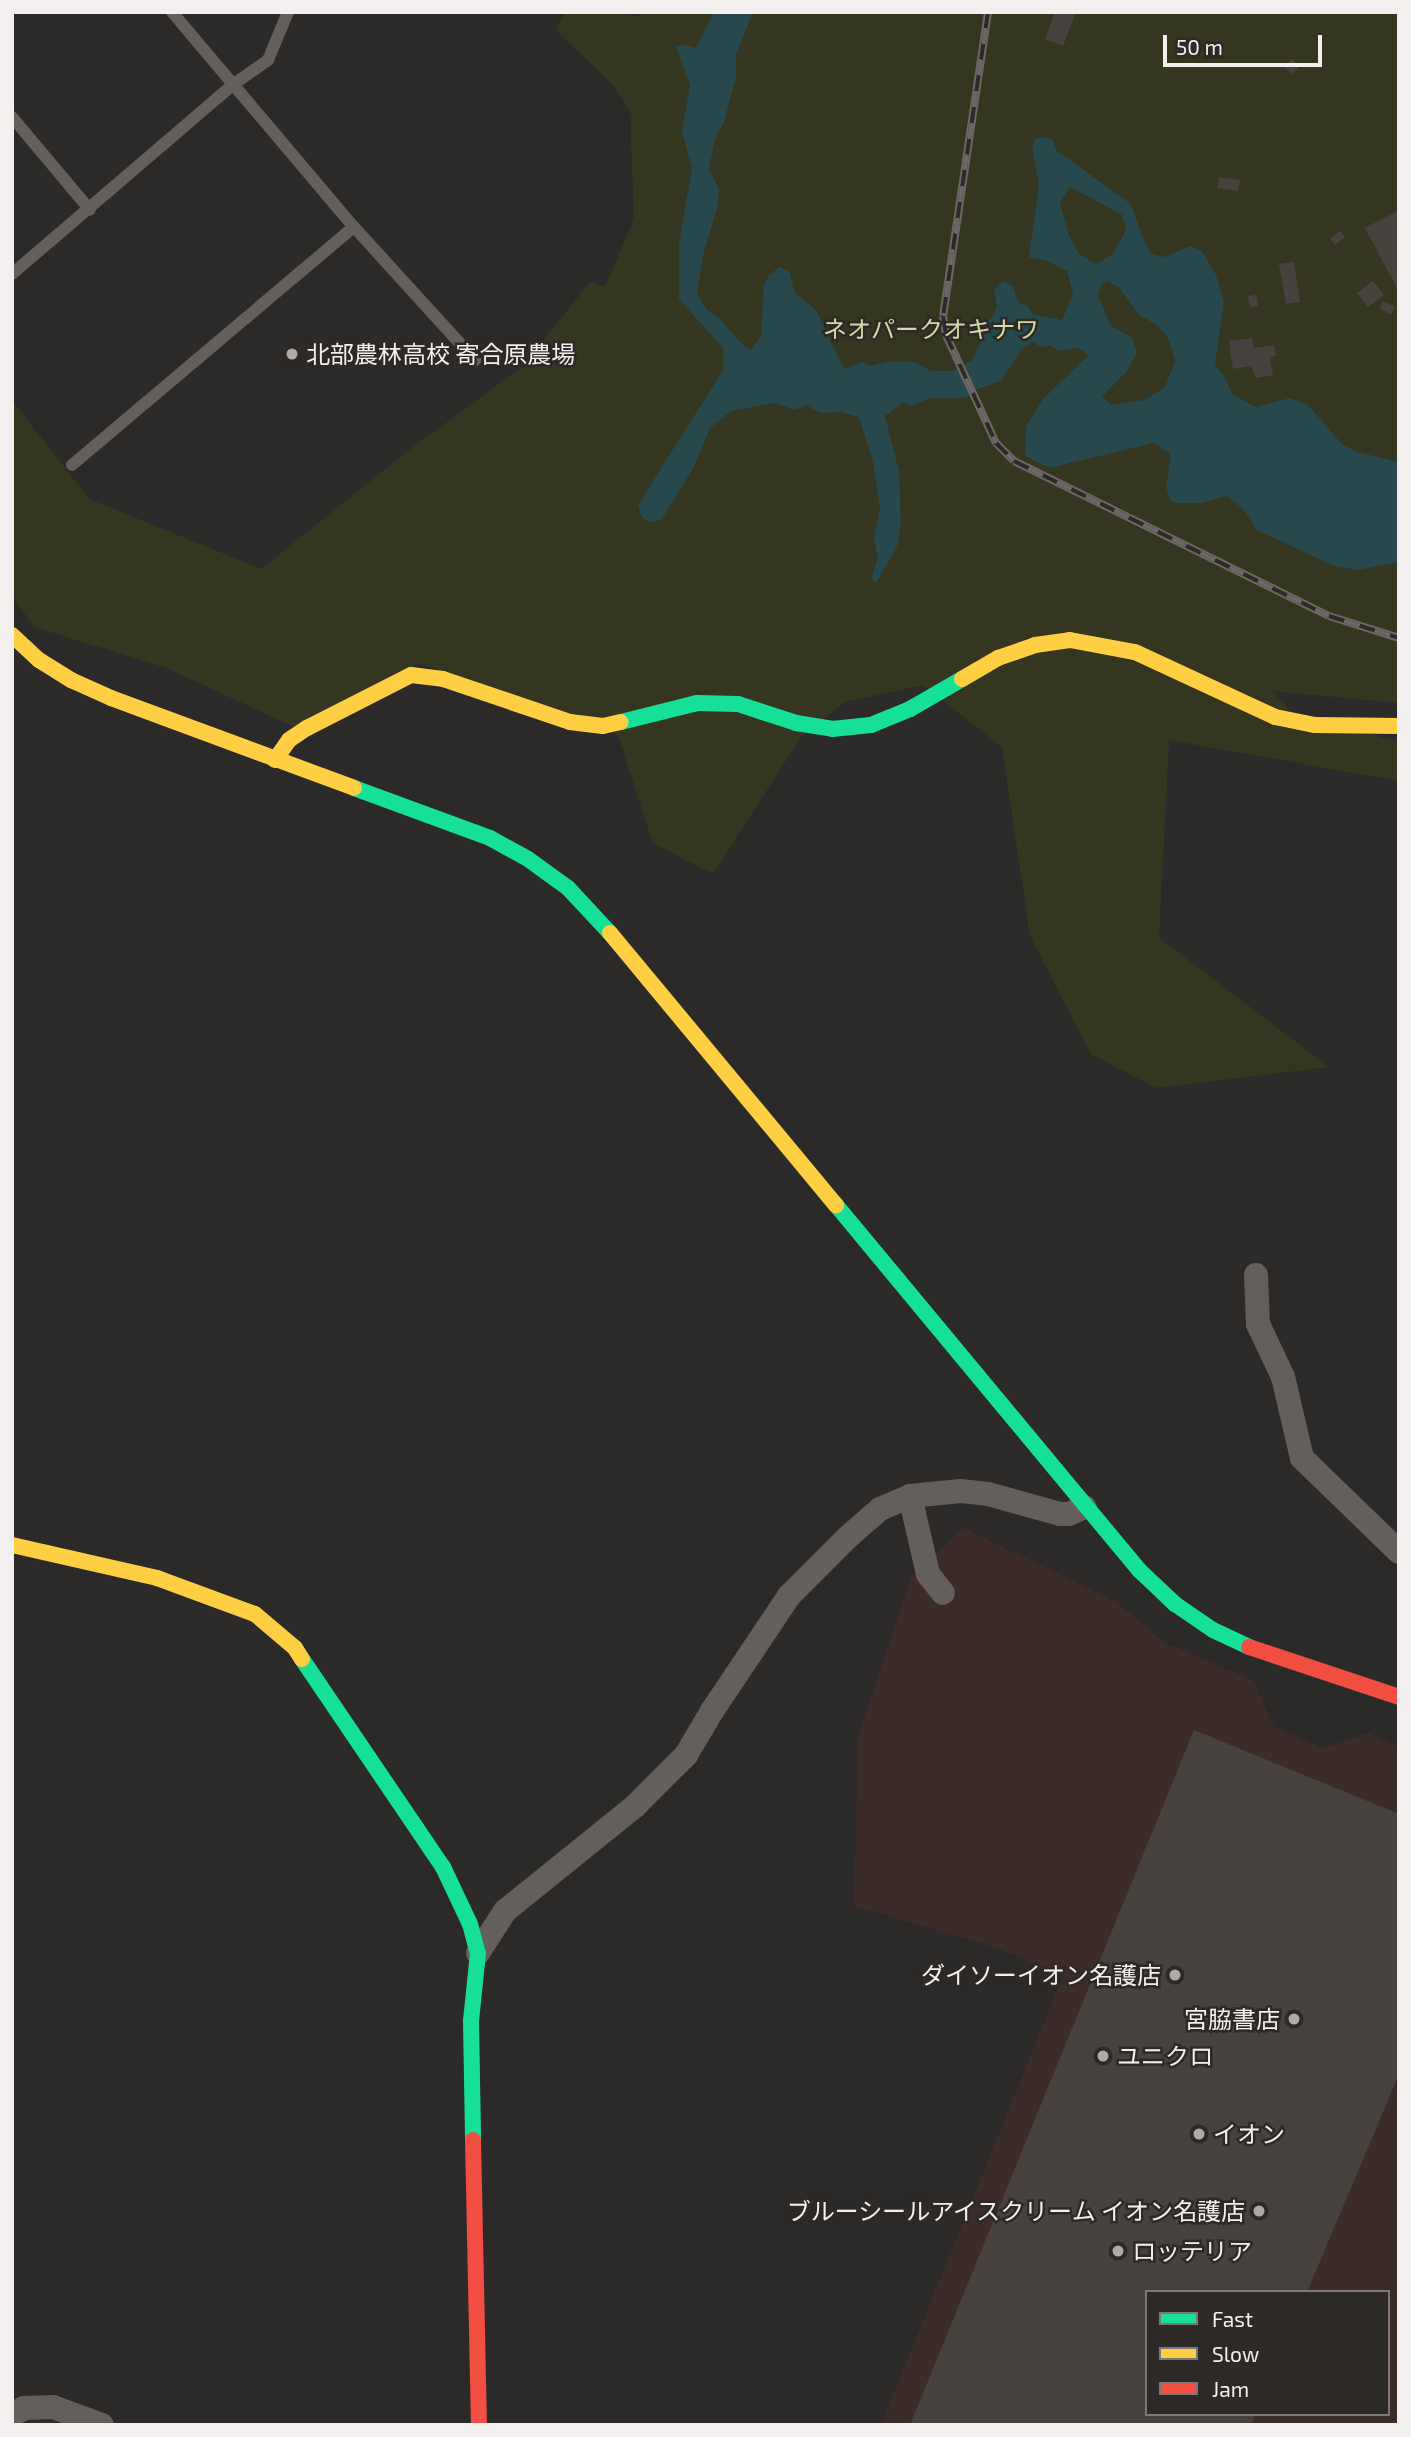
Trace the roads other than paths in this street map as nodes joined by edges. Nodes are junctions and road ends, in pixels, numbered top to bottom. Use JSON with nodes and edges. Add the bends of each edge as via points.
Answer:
{"nodes":[{"id":1,"x":173,"y":12,"type":"edge"},
{"id":2,"x":288,"y":12,"type":"edge"},
{"id":3,"x":234,"y":84,"type":"junction"},
{"id":4,"x":12,"y":117,"type":"edge"},
{"id":5,"x":90,"y":210,"type":"junction"},
{"id":6,"x":354,"y":227,"type":"junction"},
{"id":7,"x":12,"y":274,"type":"edge"},
{"id":8,"x":475,"y":360,"type":"dead end"},
{"id":9,"x":72,"y":465,"type":"dead end"},
{"id":10,"x":12,"y":635,"type":"edge"},
{"id":11,"x":1399,"y":726,"type":"edge"},
{"id":12,"x":275,"y":760,"type":"junction"},
{"id":13,"x":1256,"y":1275,"type":"dead end"},
{"id":14,"x":910,"y":1496,"type":"junction"},
{"id":15,"x":1086,"y":1507,"type":"junction"},
{"id":16,"x":12,"y":1545,"type":"edge"},
{"id":17,"x":1399,"y":1552,"type":"edge"},
{"id":18,"x":943,"y":1593,"type":"dead end"},
{"id":19,"x":1399,"y":1697,"type":"edge"},
{"id":20,"x":478,"y":1953,"type":"junction"},
{"id":21,"x":12,"y":2414,"type":"edge"},
{"id":22,"x":102,"y":2425,"type":"edge"},
{"id":23,"x":479,"y":2425,"type":"edge"}],
"edges":[{"from":1,"to":3,"type":"lane"},
{"from":2,"to":3,"type":"lane","via":[[268,60]]},
{"from":3,"to":5,"type":"lane"},
{"from":3,"to":6,"type":"lane"},
{"from":4,"to":5,"type":"lane"},
{"from":5,"to":7,"type":"lane"},
{"from":6,"to":8,"type":"lane"},
{"from":6,"to":9,"type":"lane"},
{"from":10,"to":12,"type":"street","via":[[39,660],[71,680]]},
{"from":11,"to":12,"type":"street","via":[[1315,725],[1275,717],[1135,652],[1070,640],[1035,645],[998,658],[910,709],[871,725],[832,729],[738,704],[697,703],[603,726],[570,722],[443,680],[411,675],[307,728],[289,740]]},
{"from":12,"to":15,"type":"street","via":[[490,838],[568,888],[597,917]]},
{"from":13,"to":17,"type":"street","via":[[1258,1324],[1283,1377],[1302,1458]]},
{"from":14,"to":15,"type":"street","via":[[939,1491],[988,1494],[1060,1514]]},
{"from":14,"to":18,"type":"street","via":[[928,1574]]},
{"from":14,"to":20,"type":"street","via":[[880,1509],[789,1596],[686,1755],[634,1807],[505,1911]]},
{"from":15,"to":19,"type":"street","via":[[1139,1570],[1175,1604],[1213,1630],[1252,1649]]},
{"from":16,"to":20,"type":"street","via":[[196,1589],[255,1614],[295,1648],[443,1867],[470,1924]]},
{"from":20,"to":23,"type":"street","via":[[471,2021]]},
{"from":21,"to":22,"type":"street","via":[[24,2408],[54,2407]]}]}
